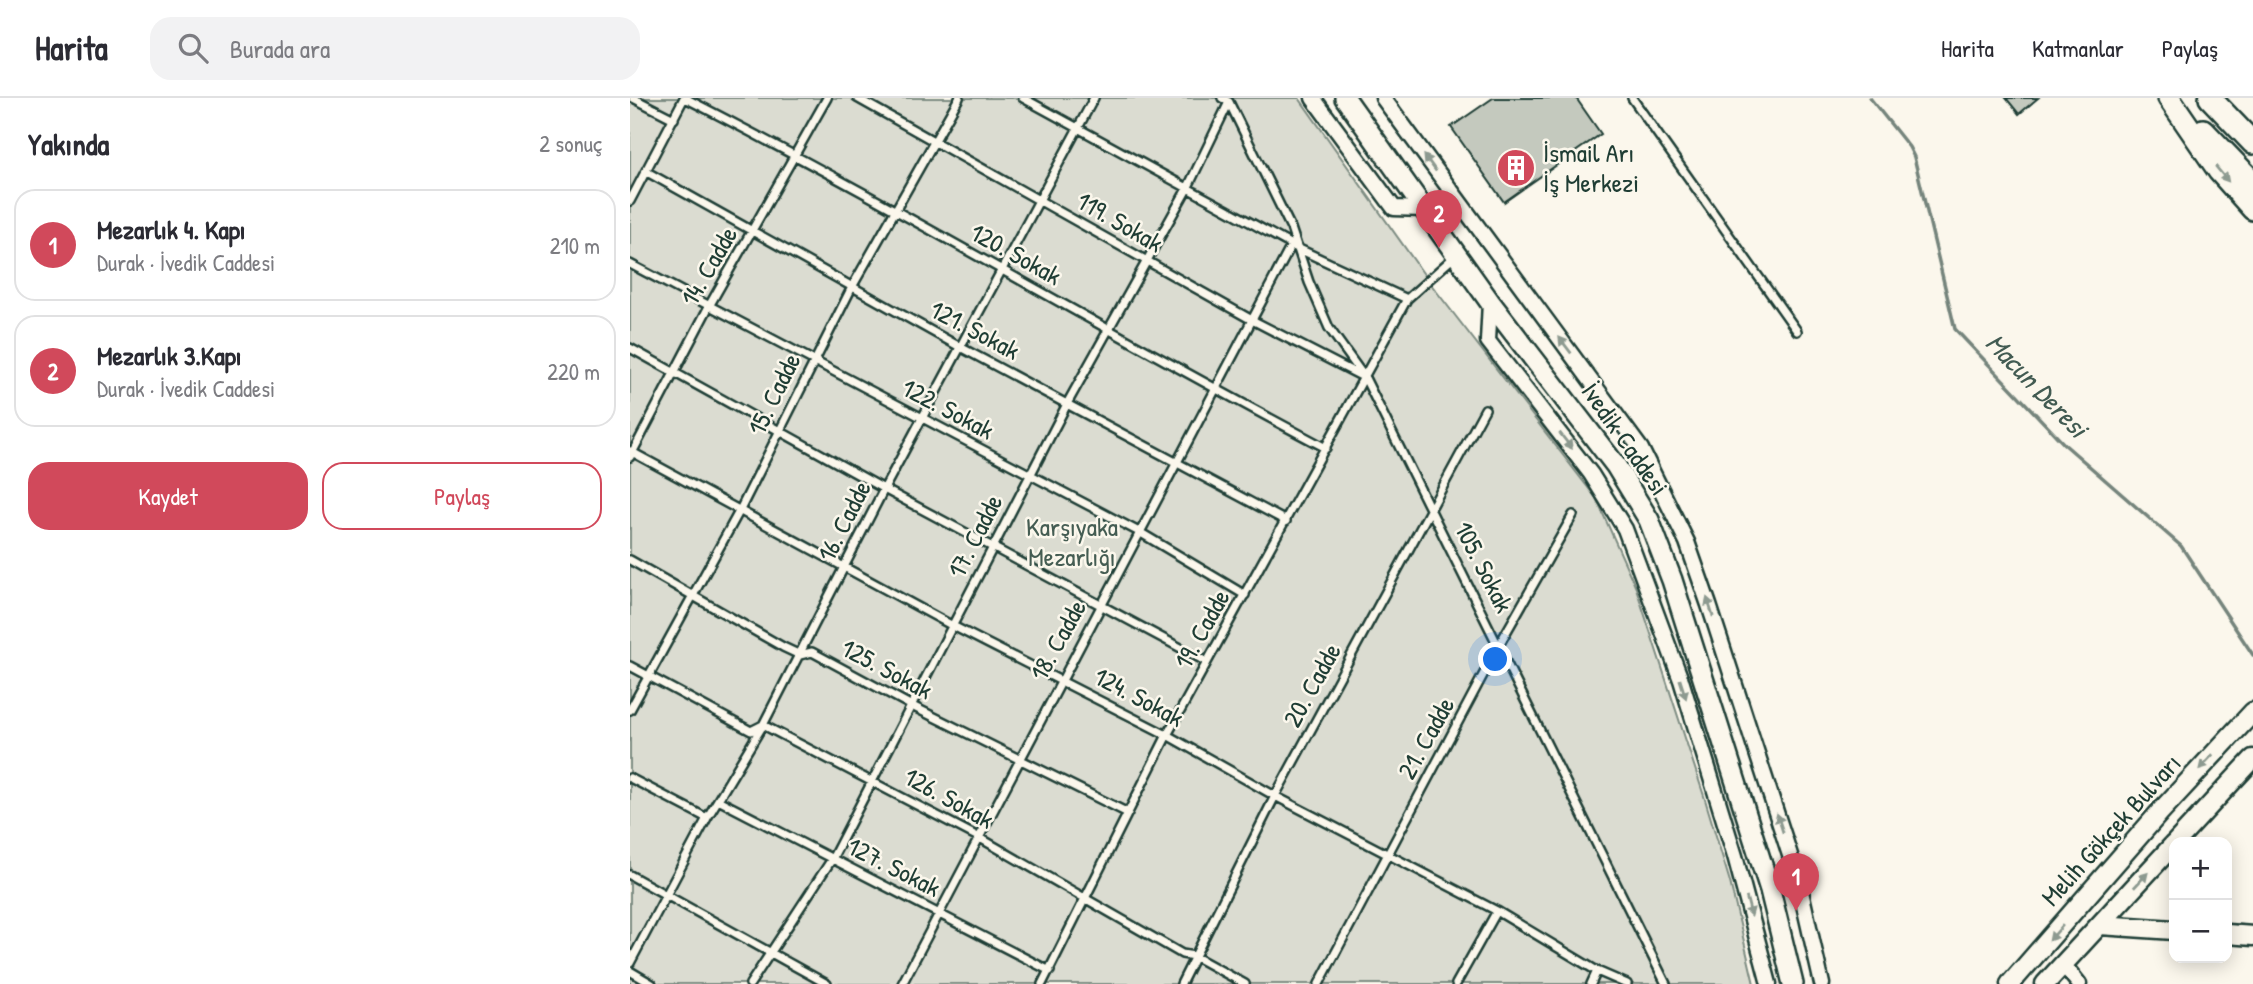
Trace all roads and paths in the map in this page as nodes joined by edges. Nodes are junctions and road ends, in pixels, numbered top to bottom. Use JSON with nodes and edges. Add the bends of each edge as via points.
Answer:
{"nodes":[{"id":1,"x":633,"y":98,"type":"edge"},
{"id":2,"x":685,"y":98,"type":"edge"},
{"id":3,"x":827,"y":98,"type":"edge"},
{"id":4,"x":857,"y":98,"type":"edge"},
{"id":5,"x":959,"y":98,"type":"edge"},
{"id":6,"x":1023,"y":98,"type":"edge"},
{"id":7,"x":1094,"y":98,"type":"edge"},
{"id":8,"x":1313,"y":98,"type":"edge"},
{"id":9,"x":1345,"y":98,"type":"edge"},
{"id":10,"x":1383,"y":98,"type":"edge"},
{"id":11,"x":1632,"y":98,"type":"edge"},
{"id":12,"x":2171,"y":98,"type":"edge"},
{"id":13,"x":1226,"y":99,"type":"edge"},
{"id":14,"x":2220,"y":101,"type":"edge"},
{"id":15,"x":674,"y":119,"type":"junction"},
{"id":16,"x":2253,"y":128,"type":"edge"},
{"id":17,"x":1077,"y":129,"type":"junction"},
{"id":18,"x":936,"y":141,"type":"junction"},
{"id":19,"x":2253,"y":143,"type":"edge"},
{"id":20,"x":797,"y":156,"type":"junction"},
{"id":21,"x":647,"y":172,"type":"junction"},
{"id":22,"x":2253,"y":182,"type":"edge"},
{"id":23,"x":1188,"y":187,"type":"junction"},
{"id":24,"x":630,"y":199,"type":"edge"},
{"id":25,"x":1041,"y":201,"type":"junction"},
{"id":26,"x":1423,"y":209,"type":"junction"},
{"id":27,"x":2253,"y":209,"type":"edge"},
{"id":28,"x":896,"y":210,"type":"junction"},
{"id":29,"x":754,"y":231,"type":"junction"},
{"id":30,"x":1295,"y":246,"type":"junction"},
{"id":31,"x":1456,"y":255,"type":"junction"},
{"id":32,"x":1147,"y":262,"type":"junction"},
{"id":33,"x":630,"y":264,"type":"edge"},
{"id":34,"x":1002,"y":272,"type":"junction"},
{"id":35,"x":852,"y":287,"type":"junction"},
{"id":36,"x":1407,"y":299,"type":"junction"},
{"id":37,"x":1490,"y":302,"type":"junction"},
{"id":38,"x":708,"y":307,"type":"junction"},
{"id":39,"x":1252,"y":320,"type":"junction"},
{"id":40,"x":1107,"y":328,"type":"junction"},
{"id":41,"x":1797,"y":331,"type":"dead end"},
{"id":42,"x":960,"y":346,"type":"junction"},
{"id":43,"x":630,"y":348,"type":"edge"},
{"id":44,"x":813,"y":362,"type":"junction"},
{"id":45,"x":674,"y":373,"type":"junction"},
{"id":46,"x":1365,"y":378,"type":"junction"},
{"id":47,"x":1214,"y":389,"type":"junction"},
{"id":48,"x":1068,"y":402,"type":"junction"},
{"id":49,"x":1485,"y":409,"type":"dead end"},
{"id":50,"x":922,"y":418,"type":"junction"},
{"id":51,"x":781,"y":430,"type":"junction"},
{"id":52,"x":1326,"y":449,"type":"junction"},
{"id":53,"x":631,"y":453,"type":"edge"},
{"id":54,"x":1176,"y":460,"type":"junction"},
{"id":55,"x":1029,"y":476,"type":"junction"},
{"id":56,"x":884,"y":489,"type":"junction"},
{"id":57,"x":741,"y":508,"type":"junction"},
{"id":58,"x":1431,"y":510,"type":"junction"},
{"id":59,"x":1573,"y":515,"type":"dead end"},
{"id":60,"x":1286,"y":521,"type":"junction"},
{"id":61,"x":1141,"y":533,"type":"junction"},
{"id":62,"x":992,"y":548,"type":"junction"},
{"id":63,"x":630,"y":560,"type":"edge"},
{"id":64,"x":844,"y":567,"type":"junction"},
{"id":65,"x":693,"y":594,"type":"junction"},
{"id":66,"x":1245,"y":595,"type":"junction"},
{"id":67,"x":1101,"y":606,"type":"junction"},
{"id":68,"x":953,"y":626,"type":"junction"},
{"id":69,"x":1499,"y":645,"type":"junction"},
{"id":70,"x":800,"y":655,"type":"junction"},
{"id":71,"x":1207,"y":662,"type":"junction"},
{"id":72,"x":630,"y":666,"type":"edge"},
{"id":73,"x":648,"y":676,"type":"junction"},
{"id":74,"x":1060,"y":680,"type":"junction"},
{"id":75,"x":912,"y":706,"type":"junction"},
{"id":76,"x":630,"y":710,"type":"edge"},
{"id":77,"x":2253,"y":712,"type":"edge"},
{"id":78,"x":763,"y":725,"type":"junction"},
{"id":79,"x":1167,"y":735,"type":"junction"},
{"id":80,"x":1018,"y":759,"type":"junction"},
{"id":81,"x":2253,"y":759,"type":"edge"},
{"id":82,"x":630,"y":778,"type":"edge"},
{"id":83,"x":873,"y":780,"type":"junction"},
{"id":84,"x":1275,"y":796,"type":"junction"},
{"id":85,"x":718,"y":800,"type":"junction"},
{"id":86,"x":1128,"y":813,"type":"junction"},
{"id":87,"x":707,"y":818,"type":"junction"},
{"id":88,"x":2181,"y":837,"type":"edge"},
{"id":89,"x":980,"y":838,"type":"junction"},
{"id":90,"x":2169,"y":850,"type":"edge"},
{"id":91,"x":1387,"y":853,"type":"junction"},
{"id":92,"x":832,"y":859,"type":"junction"},
{"id":93,"x":630,"y":875,"type":"edge"},
{"id":94,"x":667,"y":895,"type":"junction"},
{"id":95,"x":1085,"y":901,"type":"junction"},
{"id":96,"x":1497,"y":911,"type":"junction"},
{"id":97,"x":941,"y":915,"type":"junction"},
{"id":98,"x":2100,"y":925,"type":"junction"},
{"id":99,"x":2169,"y":930,"type":"edge"},
{"id":100,"x":2232,"y":934,"type":"edge"},
{"id":101,"x":2253,"y":936,"type":"edge"},
{"id":102,"x":769,"y":954,"type":"junction"},
{"id":103,"x":1194,"y":956,"type":"junction"},
{"id":104,"x":630,"y":963,"type":"edge"},
{"id":105,"x":2063,"y":964,"type":"junction"},
{"id":106,"x":630,"y":971,"type":"edge"},
{"id":107,"x":1050,"y":971,"type":"junction"},
{"id":108,"x":1597,"y":971,"type":"junction"},
{"id":109,"x":652,"y":984,"type":"edge"},
{"id":110,"x":750,"y":984,"type":"edge"},
{"id":111,"x":827,"y":984,"type":"edge"},
{"id":112,"x":902,"y":984,"type":"edge"},
{"id":113,"x":1042,"y":984,"type":"edge"},
{"id":114,"x":1181,"y":984,"type":"edge"},
{"id":115,"x":1245,"y":984,"type":"edge"},
{"id":116,"x":1319,"y":984,"type":"edge"},
{"id":117,"x":1457,"y":984,"type":"edge"},
{"id":118,"x":1591,"y":984,"type":"edge"},
{"id":119,"x":1627,"y":984,"type":"edge"},
{"id":120,"x":1666,"y":984,"type":"edge"},
{"id":121,"x":1769,"y":984,"type":"edge"},
{"id":122,"x":1793,"y":984,"type":"edge"},
{"id":123,"x":1822,"y":984,"type":"edge"},
{"id":124,"x":2010,"y":984,"type":"edge"},
{"id":125,"x":2045,"y":984,"type":"edge"},
{"id":126,"x":2079,"y":984,"type":"edge"}],
"edges":[{"from":1,"to":15,"type":"lane"},
{"from":2,"to":15,"type":"lane"},
{"from":2,"to":20,"type":"lane","name":"120. Sokak"},
{"from":3,"to":20,"type":"lane","name":"14. Cadde"},
{"from":4,"to":18,"type":"lane","name":"119. Sokak"},
{"from":5,"to":18,"type":"lane","name":"15. Cadde"},
{"from":6,"to":17,"type":"lane"},
{"from":7,"to":17,"type":"lane","name":"16. Cadde"},
{"from":8,"to":26,"type":"street","via":[[1394,208]]},
{"from":9,"to":26,"type":"main road","name":"İvedik Caddesi"},
{"from":123,"to":10,"type":"street","one_way":true,"via":[[1799,883],[1710,605],[1687,542],[1641,449]]},
{"from":11,"to":41,"type":"lane"},
{"from":12,"to":22,"type":"main road"},
{"from":12,"to":27,"type":"main road","one_way":true,"via":[[2219,171]]},
{"from":13,"to":23,"type":"lane","name":"17. Cadde"},
{"from":13,"to":30,"type":"lane","name":"105. Sokak"},
{"from":14,"to":16,"type":"main road"},
{"from":14,"to":19,"type":"main road"},
{"from":15,"to":21,"type":"lane"},
{"from":17,"to":23,"type":"lane"},
{"from":17,"to":25,"type":"lane","name":"16. Cadde"},
{"from":18,"to":25,"type":"lane","name":"119. Sokak"},
{"from":18,"to":28,"type":"lane","name":"15. Cadde"},
{"from":20,"to":28,"type":"lane","name":"120. Sokak"},
{"from":20,"to":29,"type":"lane","name":"14. Cadde"},
{"from":21,"to":24,"type":"lane"},
{"from":21,"to":29,"type":"lane","name":"121. Sokak"},
{"from":23,"to":30,"type":"lane"},
{"from":23,"to":32,"type":"lane","name":"17. Cadde"},
{"from":25,"to":32,"type":"lane","name":"119. Sokak"},
{"from":25,"to":34,"type":"lane","name":"16. Cadde"},
{"from":26,"to":31,"type":"main road","name":"İvedik Caddesi"},
{"from":28,"to":34,"type":"lane","name":"120. Sokak"},
{"from":28,"to":35,"type":"lane","name":"15. Cadde"},
{"from":29,"to":35,"type":"lane","name":"121. Sokak"},
{"from":29,"to":38,"type":"lane","name":"14. Cadde"},
{"from":30,"to":36,"type":"lane"},
{"from":30,"to":39,"type":"lane","name":"18. Cadde"},
{"from":30,"to":46,"type":"lane","name":"105. Sokak","via":[[1329,328]]},
{"from":31,"to":36,"type":"lane"},
{"from":31,"to":37,"type":"main road","name":"İvedik Caddesi"},
{"from":32,"to":39,"type":"lane","name":"119. Sokak"},
{"from":32,"to":40,"type":"lane","name":"17. Cadde"},
{"from":33,"to":38,"type":"lane","name":"122. Sokak"},
{"from":34,"to":40,"type":"lane","name":"120. Sokak"},
{"from":34,"to":42,"type":"lane","name":"16. Cadde"},
{"from":35,"to":42,"type":"lane","name":"121. Sokak"},
{"from":35,"to":44,"type":"lane","name":"15. Cadde"},
{"from":36,"to":46,"type":"lane","name":"19. Cadde"},
{"from":37,"to":121,"type":"street","one_way":true,"via":[[1488,341],[1591,474],[1625,528],[1681,680]]},
{"from":37,"to":122,"type":"main road","name":"İvedik Caddesi","via":[[1616,466],[1649,520],[1766,877]]},
{"from":38,"to":44,"type":"lane","name":"122. Sokak"},
{"from":38,"to":45,"type":"lane","name":"14. Cadde"},
{"from":39,"to":46,"type":"lane","name":"119. Sokak"},
{"from":39,"to":47,"type":"lane","name":"18. Cadde"},
{"from":40,"to":47,"type":"lane","name":"120. Sokak"},
{"from":40,"to":48,"type":"lane","name":"17. Cadde"},
{"from":42,"to":48,"type":"lane","name":"121. Sokak"},
{"from":42,"to":50,"type":"lane","name":"16. Cadde"},
{"from":43,"to":45,"type":"lane"},
{"from":44,"to":50,"type":"lane","name":"122. Sokak"},
{"from":44,"to":51,"type":"lane","name":"15. Cadde"},
{"from":45,"to":51,"type":"lane"},
{"from":45,"to":53,"type":"lane","name":"14. Cadde"},
{"from":46,"to":52,"type":"lane","name":"19. Cadde"},
{"from":46,"to":58,"type":"lane","name":"105. Sokak"},
{"from":47,"to":52,"type":"lane","name":"120. Sokak"},
{"from":47,"to":54,"type":"lane","name":"18. Cadde"},
{"from":48,"to":54,"type":"lane","name":"121. Sokak"},
{"from":48,"to":55,"type":"lane","name":"17. Cadde"},
{"from":49,"to":58,"type":"lane","name":"20. Cadde"},
{"from":50,"to":55,"type":"lane","name":"122. Sokak"},
{"from":50,"to":56,"type":"lane","name":"16. Cadde"},
{"from":51,"to":56,"type":"lane"},
{"from":51,"to":57,"type":"lane","name":"15. Cadde"},
{"from":52,"to":60,"type":"lane","name":"19. Cadde"},
{"from":53,"to":57,"type":"lane","name":"124. Sokak"},
{"from":54,"to":60,"type":"lane","name":"121. Sokak"},
{"from":54,"to":61,"type":"lane","name":"18. Cadde"},
{"from":55,"to":61,"type":"lane","name":"122. Sokak"},
{"from":55,"to":62,"type":"lane","name":"17. Cadde"},
{"from":56,"to":62,"type":"lane"},
{"from":56,"to":64,"type":"lane","name":"16. Cadde"},
{"from":57,"to":64,"type":"lane","name":"124. Sokak"},
{"from":57,"to":65,"type":"lane","name":"15. Cadde"},
{"from":58,"to":69,"type":"lane","name":"105. Sokak"},
{"from":58,"to":84,"type":"lane","name":"20. Cadde"},
{"from":59,"to":69,"type":"lane","name":"21. Cadde"},
{"from":60,"to":66,"type":"lane","name":"19. Cadde"},
{"from":61,"to":66,"type":"lane","name":"122. Sokak"},
{"from":61,"to":67,"type":"lane","name":"18. Cadde"},
{"from":62,"to":67,"type":"lane"},
{"from":62,"to":68,"type":"lane","name":"17. Cadde"},
{"from":63,"to":65,"type":"lane","name":"125. Sokak"},
{"from":64,"to":68,"type":"lane","name":"124. Sokak"},
{"from":64,"to":70,"type":"lane","name":"16. Cadde"},
{"from":65,"to":70,"type":"lane","name":"125. Sokak"},
{"from":65,"to":73,"type":"lane","name":"15. Cadde"},
{"from":66,"to":71,"type":"lane","name":"19. Cadde"},
{"from":67,"to":71,"type":"lane"},
{"from":67,"to":74,"type":"lane","name":"18. Cadde"},
{"from":68,"to":74,"type":"lane","name":"124. Sokak"},
{"from":68,"to":75,"type":"lane","name":"17. Cadde"},
{"from":69,"to":91,"type":"lane","name":"21. Cadde"},
{"from":69,"to":120,"type":"lane","name":"105. Sokak"},
{"from":70,"to":75,"type":"lane","name":"125. Sokak","via":[[812,652]]},
{"from":70,"to":78,"type":"lane","name":"16. Cadde"},
{"from":71,"to":79,"type":"lane","name":"19. Cadde"},
{"from":72,"to":73,"type":"lane","name":"126. Sokak"},
{"from":73,"to":76,"type":"lane","name":"15. Cadde"},
{"from":73,"to":78,"type":"lane","name":"126. Sokak","via":[[751,731]]},
{"from":74,"to":79,"type":"lane","name":"124. Sokak"},
{"from":74,"to":80,"type":"lane","name":"18. Cadde"},
{"from":75,"to":80,"type":"lane","name":"125. Sokak"},
{"from":75,"to":83,"type":"lane","name":"17. Cadde"},
{"from":77,"to":124,"type":"street","name":"Melih Gökçek Bulvarı","one_way":true},
{"from":78,"to":83,"type":"lane","name":"126. Sokak"},
{"from":78,"to":85,"type":"lane","name":"16. Cadde"},
{"from":79,"to":84,"type":"lane","name":"124. Sokak"},
{"from":79,"to":86,"type":"lane","name":"19. Cadde"},
{"from":80,"to":86,"type":"lane","name":"125. Sokak"},
{"from":80,"to":89,"type":"lane","name":"18. Cadde"},
{"from":81,"to":88,"type":"street","name":"Melih Gökçek Bulvarı"},
{"from":82,"to":87,"type":"lane"},
{"from":83,"to":89,"type":"lane","name":"126. Sokak"},
{"from":83,"to":92,"type":"lane","name":"17. Cadde"},
{"from":84,"to":91,"type":"lane","name":"124. Sokak"},
{"from":84,"to":103,"type":"lane","name":"20. Cadde"},
{"from":85,"to":87,"type":"lane","name":"16. Cadde"},
{"from":85,"to":92,"type":"lane","name":"127. Sokak"},
{"from":86,"to":95,"type":"lane","name":"19. Cadde"},
{"from":87,"to":94,"type":"lane","name":"16. Cadde"},
{"from":89,"to":95,"type":"lane","name":"126. Sokak"},
{"from":89,"to":97,"type":"lane","name":"18. Cadde"},
{"from":98,"to":90,"type":"street","name":"Melih Gökçek Bulvarı","one_way":true},
{"from":91,"to":96,"type":"lane","name":"124. Sokak"},
{"from":91,"to":116,"type":"lane","name":"21. Cadde"},
{"from":92,"to":97,"type":"lane","name":"127. Sokak"},
{"from":92,"to":102,"type":"lane","name":"17. Cadde"},
{"from":93,"to":94,"type":"lane"},
{"from":94,"to":102,"type":"lane"},
{"from":94,"to":104,"type":"lane","name":"16. Cadde"},
{"from":95,"to":103,"type":"lane","name":"126. Sokak","via":[[1182,954]]},
{"from":95,"to":107,"type":"lane","name":"19. Cadde"},
{"from":96,"to":108,"type":"lane","name":"124. Sokak"},
{"from":96,"to":117,"type":"lane"},
{"from":97,"to":107,"type":"lane","name":"127. Sokak"},
{"from":97,"to":112,"type":"lane","name":"18. Cadde"},
{"from":98,"to":99,"type":"street"},
{"from":98,"to":105,"type":"street","name":"Melih Gökçek Bulvarı"},
{"from":100,"to":101,"type":"street"},
{"from":102,"to":110,"type":"lane","name":"17. Cadde"},
{"from":102,"to":111,"type":"lane"},
{"from":103,"to":114,"type":"lane","name":"20. Cadde"},
{"from":103,"to":115,"type":"lane","name":"126. Sokak"},
{"from":105,"to":125,"type":"street","name":"Melih Gökçek Bulvarı"},
{"from":105,"to":126,"type":"street"},
{"from":106,"to":109,"type":"lane"},
{"from":107,"to":113,"type":"lane","name":"19. Cadde"},
{"from":108,"to":118,"type":"lane"},
{"from":108,"to":119,"type":"lane","name":"124. Sokak"}]}
